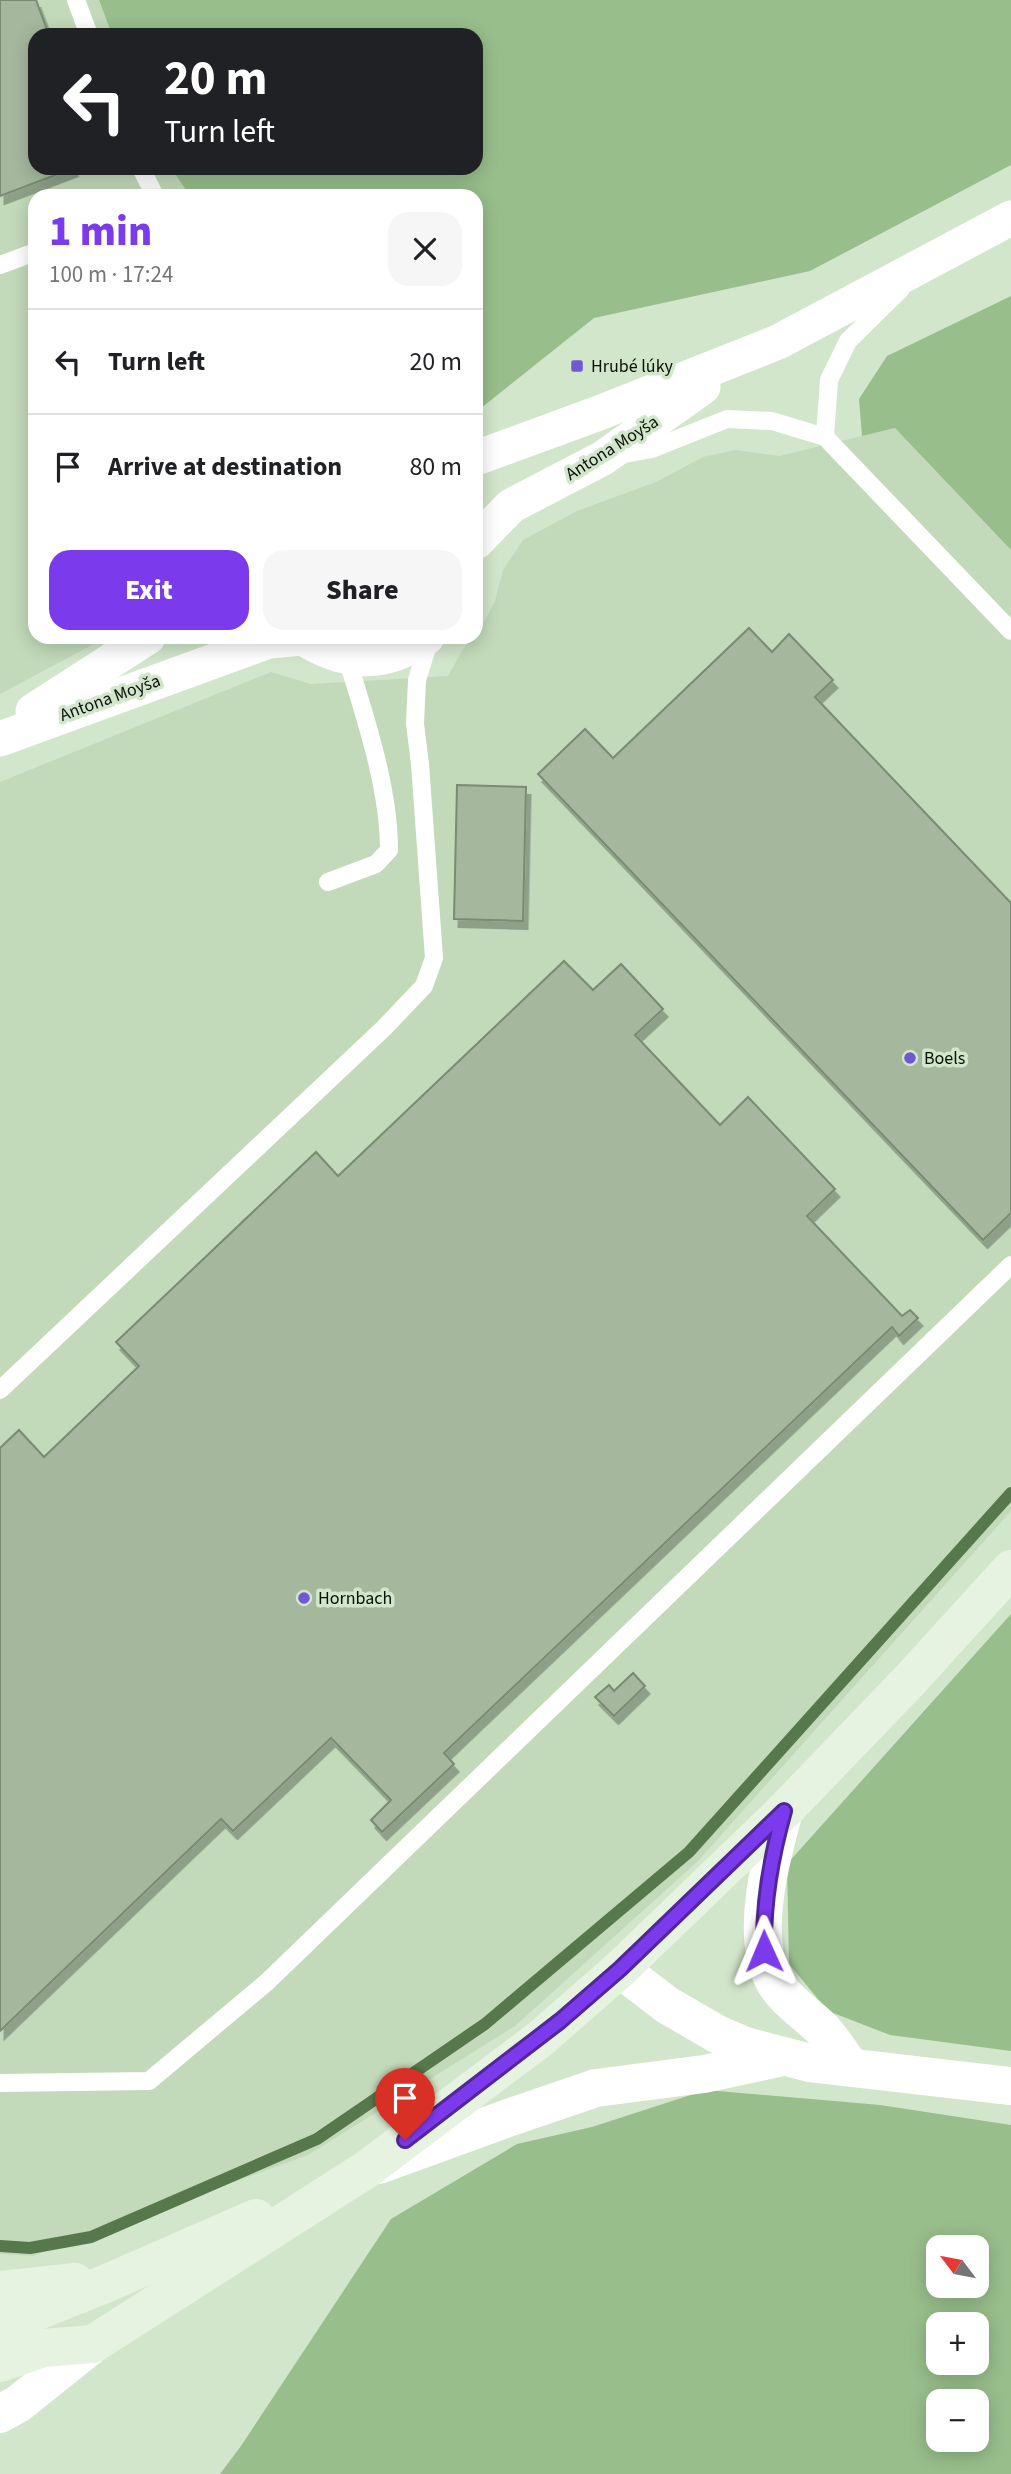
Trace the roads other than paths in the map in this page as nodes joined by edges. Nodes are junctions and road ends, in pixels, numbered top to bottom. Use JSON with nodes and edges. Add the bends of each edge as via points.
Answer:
{"nodes":[{"id":1,"x":76,"y":0,"type":"edge"},
{"id":2,"x":86,"y":28,"type":"edge"},
{"id":3,"x":1011,"y":218,"type":"edge"},
{"id":4,"x":28,"y":255,"type":"edge"},
{"id":5,"x":933,"y":259,"type":"junction"},
{"id":6,"x":0,"y":265,"type":"edge"},
{"id":7,"x":749,"y":354,"type":"junction"},
{"id":8,"x":825,"y":438,"type":"junction"},
{"id":9,"x":483,"y":455,"type":"edge"},
{"id":10,"x":603,"y":458,"type":"junction"},
{"id":11,"x":483,"y":535,"type":"edge"},
{"id":12,"x":1011,"y":631,"type":"edge"},
{"id":13,"x":137,"y":644,"type":"edge"},
{"id":14,"x":260,"y":644,"type":"edge"},
{"id":15,"x":313,"y":644,"type":"edge"},
{"id":16,"x":415,"y":644,"type":"edge"},
{"id":17,"x":427,"y":644,"type":"edge"},
{"id":18,"x":347,"y":658,"type":"junction"},
{"id":19,"x":0,"y":733,"type":"edge"},
{"id":20,"x":0,"y":739,"type":"edge"},
{"id":21,"x":328,"y":882,"type":"dead end"},
{"id":22,"x":1011,"y":1265,"type":"edge"},
{"id":23,"x":0,"y":1390,"type":"edge"},
{"id":24,"x":1011,"y":1569,"type":"edge"},
{"id":25,"x":784,"y":1811,"type":"junction"},
{"id":26,"x":620,"y":1969,"type":"junction"},
{"id":27,"x":783,"y":2057,"type":"junction"},
{"id":28,"x":851,"y":2067,"type":"junction"},
{"id":29,"x":0,"y":2083,"type":"edge"},
{"id":30,"x":1011,"y":2086,"type":"edge"},
{"id":31,"x":367,"y":2169,"type":"junction"},
{"id":32,"x":105,"y":2284,"type":"junction"},
{"id":33,"x":0,"y":2290,"type":"edge"},
{"id":34,"x":0,"y":2326,"type":"edge"},
{"id":35,"x":93,"y":2344,"type":"junction"},
{"id":36,"x":0,"y":2363,"type":"edge"},
{"id":37,"x":0,"y":2414,"type":"edge"}],
"edges":[{"from":1,"to":2,"type":"lane"},
{"from":3,"to":5,"type":"street","name":"Antona Moyša"},
{"from":4,"to":6,"type":"lane"},
{"from":5,"to":7,"type":"street","name":"Antona Moyša"},
{"from":5,"to":8,"type":"lane","via":[[848,341],[829,380]]},
{"from":7,"to":9,"type":"street","name":"Antona Moyša"},
{"from":7,"to":10,"type":"street","name":"Antona Moyša"},
{"from":8,"to":10,"type":"lane","via":[[772,421],[727,419],[652,449]]},
{"from":8,"to":12,"type":"lane"},
{"from":10,"to":11,"type":"street","name":"Antona Moyša","via":[[511,506]]},
{"from":13,"to":19,"type":"street","name":"Antona Moyša"},
{"from":14,"to":20,"type":"street","name":"Antona Moyša"},
{"from":15,"to":18,"type":"street"},
{"from":16,"to":18,"type":"street","via":[[387,656]]},
{"from":17,"to":23,"type":"lane","via":[[417,680],[415,724],[434,958],[424,986]]},
{"from":18,"to":21,"type":"lane","via":[[370,733],[389,850],[376,864]]},
{"from":22,"to":29,"type":"lane","via":[[267,1982],[149,2081]]},
{"from":24,"to":25,"type":"main road"},
{"from":25,"to":26,"type":"main road"},
{"from":25,"to":28,"type":"street","via":[[763,1916],[764,1951],[773,1980],[823,2030]]},
{"from":26,"to":27,"type":"street","via":[[667,2005],[718,2034]]},
{"from":26,"to":31,"type":"main road","via":[[540,2039]]},
{"from":27,"to":28,"type":"street"},
{"from":27,"to":31,"type":"street","via":[[704,2074],[596,2088]]},
{"from":28,"to":30,"type":"street"},
{"from":31,"to":32,"type":"main road"},
{"from":31,"to":35,"type":"main road"},
{"from":32,"to":33,"type":"main road","via":[[65,2282]]},
{"from":32,"to":34,"type":"main road"},
{"from":35,"to":36,"type":"main road","via":[[43,2348]]},
{"from":35,"to":37,"type":"street"}]}
